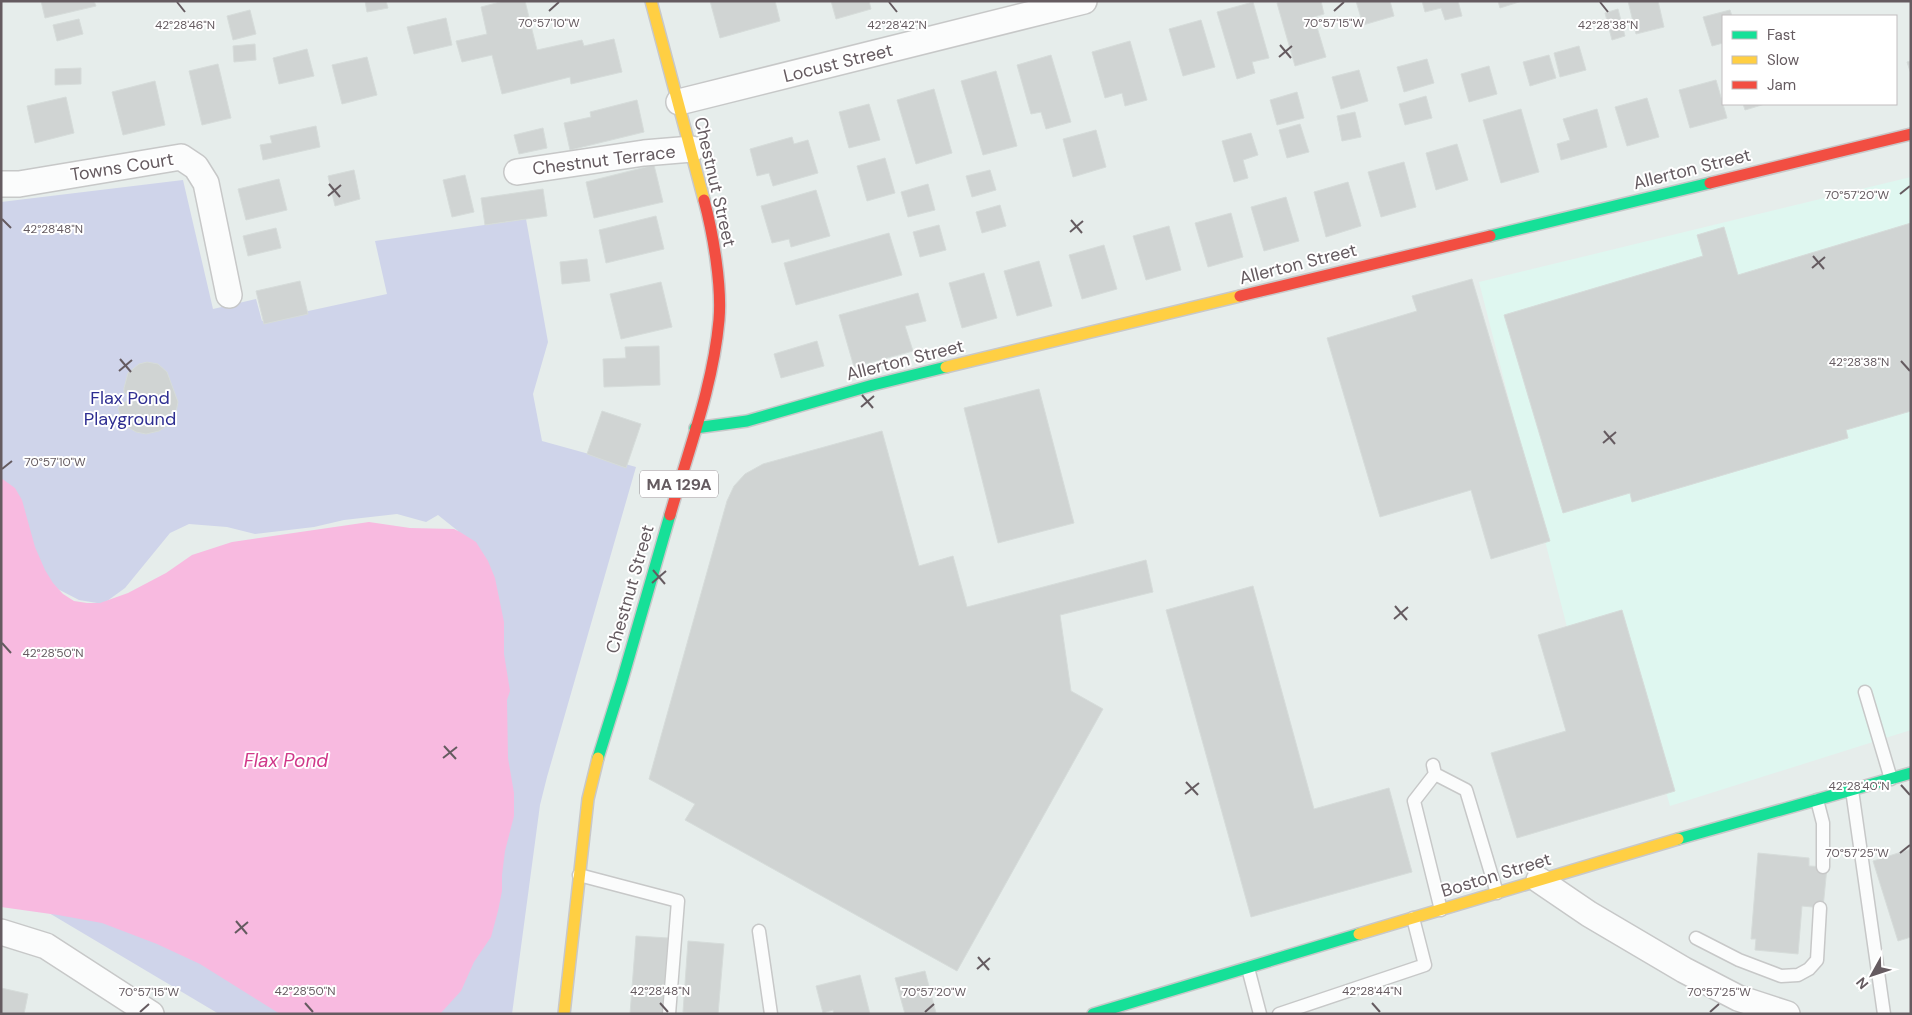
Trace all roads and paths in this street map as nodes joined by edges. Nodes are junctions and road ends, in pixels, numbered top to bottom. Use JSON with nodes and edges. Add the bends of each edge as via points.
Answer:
{"nodes":[{"id":1,"x":651,"y":1,"type":"edge"},
{"id":2,"x":1084,"y":1,"type":"edge"},
{"id":3,"x":679,"y":102,"type":"junction"},
{"id":4,"x":1911,"y":134,"type":"edge"},
{"id":5,"x":692,"y":149,"type":"junction"},
{"id":6,"x":517,"y":172,"type":"dead end"},
{"id":7,"x":1,"y":184,"type":"edge"},
{"id":8,"x":229,"y":296,"type":"dead end"},
{"id":9,"x":694,"y":428,"type":"junction"},
{"id":10,"x":1865,"y":692,"type":"dead end"},
{"id":11,"x":1911,"y":773,"type":"edge"},
{"id":12,"x":1891,"y":779,"type":"junction"},
{"id":13,"x":1852,"y":790,"type":"junction"},
{"id":14,"x":1817,"y":800,"type":"junction"},
{"id":15,"x":1823,"y":867,"type":"dead end"},
{"id":16,"x":579,"y":875,"type":"junction"},
{"id":17,"x":1539,"y":880,"type":"junction"},
{"id":18,"x":1497,"y":893,"type":"junction"},
{"id":19,"x":1820,"y":908,"type":"dead end"},
{"id":20,"x":1441,"y":910,"type":"junction"},
{"id":21,"x":1413,"y":918,"type":"junction"},
{"id":22,"x":1,"y":932,"type":"edge"},
{"id":23,"x":759,"y":932,"type":"dead end"},
{"id":24,"x":1696,"y":938,"type":"dead end"},
{"id":25,"x":1248,"y":968,"type":"junction"},
{"id":26,"x":151,"y":1014,"type":"edge"},
{"id":27,"x":564,"y":1014,"type":"edge"},
{"id":28,"x":670,"y":1014,"type":"edge"},
{"id":29,"x":771,"y":1014,"type":"edge"},
{"id":30,"x":1093,"y":1014,"type":"edge"},
{"id":31,"x":1260,"y":1014,"type":"edge"},
{"id":32,"x":1279,"y":1014,"type":"edge"},
{"id":33,"x":1787,"y":1014,"type":"edge"},
{"id":34,"x":1884,"y":1014,"type":"edge"}],
"edges":[{"from":1,"to":3,"type":"main road","name":"Chestnut Street","number":"MA 129A"},
{"from":2,"to":3,"type":"street","name":"Locust Street"},
{"from":3,"to":5,"type":"main road","name":"Chestnut Street","number":"MA 129A"},
{"from":4,"to":9,"type":"main road","name":"Allerton Street","via":[[873,386],[747,421]]},
{"from":5,"to":6,"type":"street","name":"Chestnut Terrace"},
{"from":5,"to":9,"type":"main road","name":"Chestnut Street","number":"MA 129A","via":[[709,217],[719,297],[710,376]]},
{"from":7,"to":8,"type":"street","name":"Towns Court","via":[[19,184],[181,157],[196,167],[206,183]]},
{"from":9,"to":16,"type":"main road","name":"Chestnut Street","number":"MA 129A","via":[[596,763],[588,799]]},
{"from":10,"to":12,"type":"lane"},
{"from":11,"to":12,"type":"main road","name":"Boston Street"},
{"from":12,"to":13,"type":"main road","name":"Boston Street"},
{"from":13,"to":14,"type":"main road","name":"Boston Street"},
{"from":13,"to":34,"type":"lane"},
{"from":14,"to":15,"type":"lane","via":[[1823,823]]},
{"from":14,"to":17,"type":"main road","name":"Boston Street"},
{"from":16,"to":27,"type":"main road","name":"Chestnut Street","number":"MA 129A"},
{"from":16,"to":28,"type":"lane","via":[[678,901]]},
{"from":17,"to":18,"type":"main road","name":"Boston Street"},
{"from":17,"to":33,"type":"street","via":[[1589,914],[1684,970],[1738,998]]},
{"from":18,"to":20,"type":"main road","name":"Boston Street"},
{"from":18,"to":20,"type":"lane","via":[[1466,790],[1434,770],[1414,801]]},
{"from":19,"to":24,"type":"lane","via":[[1817,960],[1798,975],[1781,976],[1764,970]]},
{"from":20,"to":21,"type":"main road","name":"Boston Street"},
{"from":21,"to":25,"type":"main road","name":"Boston Street"},
{"from":21,"to":32,"type":"lane","via":[[1425,966]]},
{"from":22,"to":26,"type":"street","via":[[46,946]]},
{"from":23,"to":29,"type":"lane"},
{"from":25,"to":30,"type":"main road","name":"Boston Street"},
{"from":25,"to":31,"type":"lane"}]}
